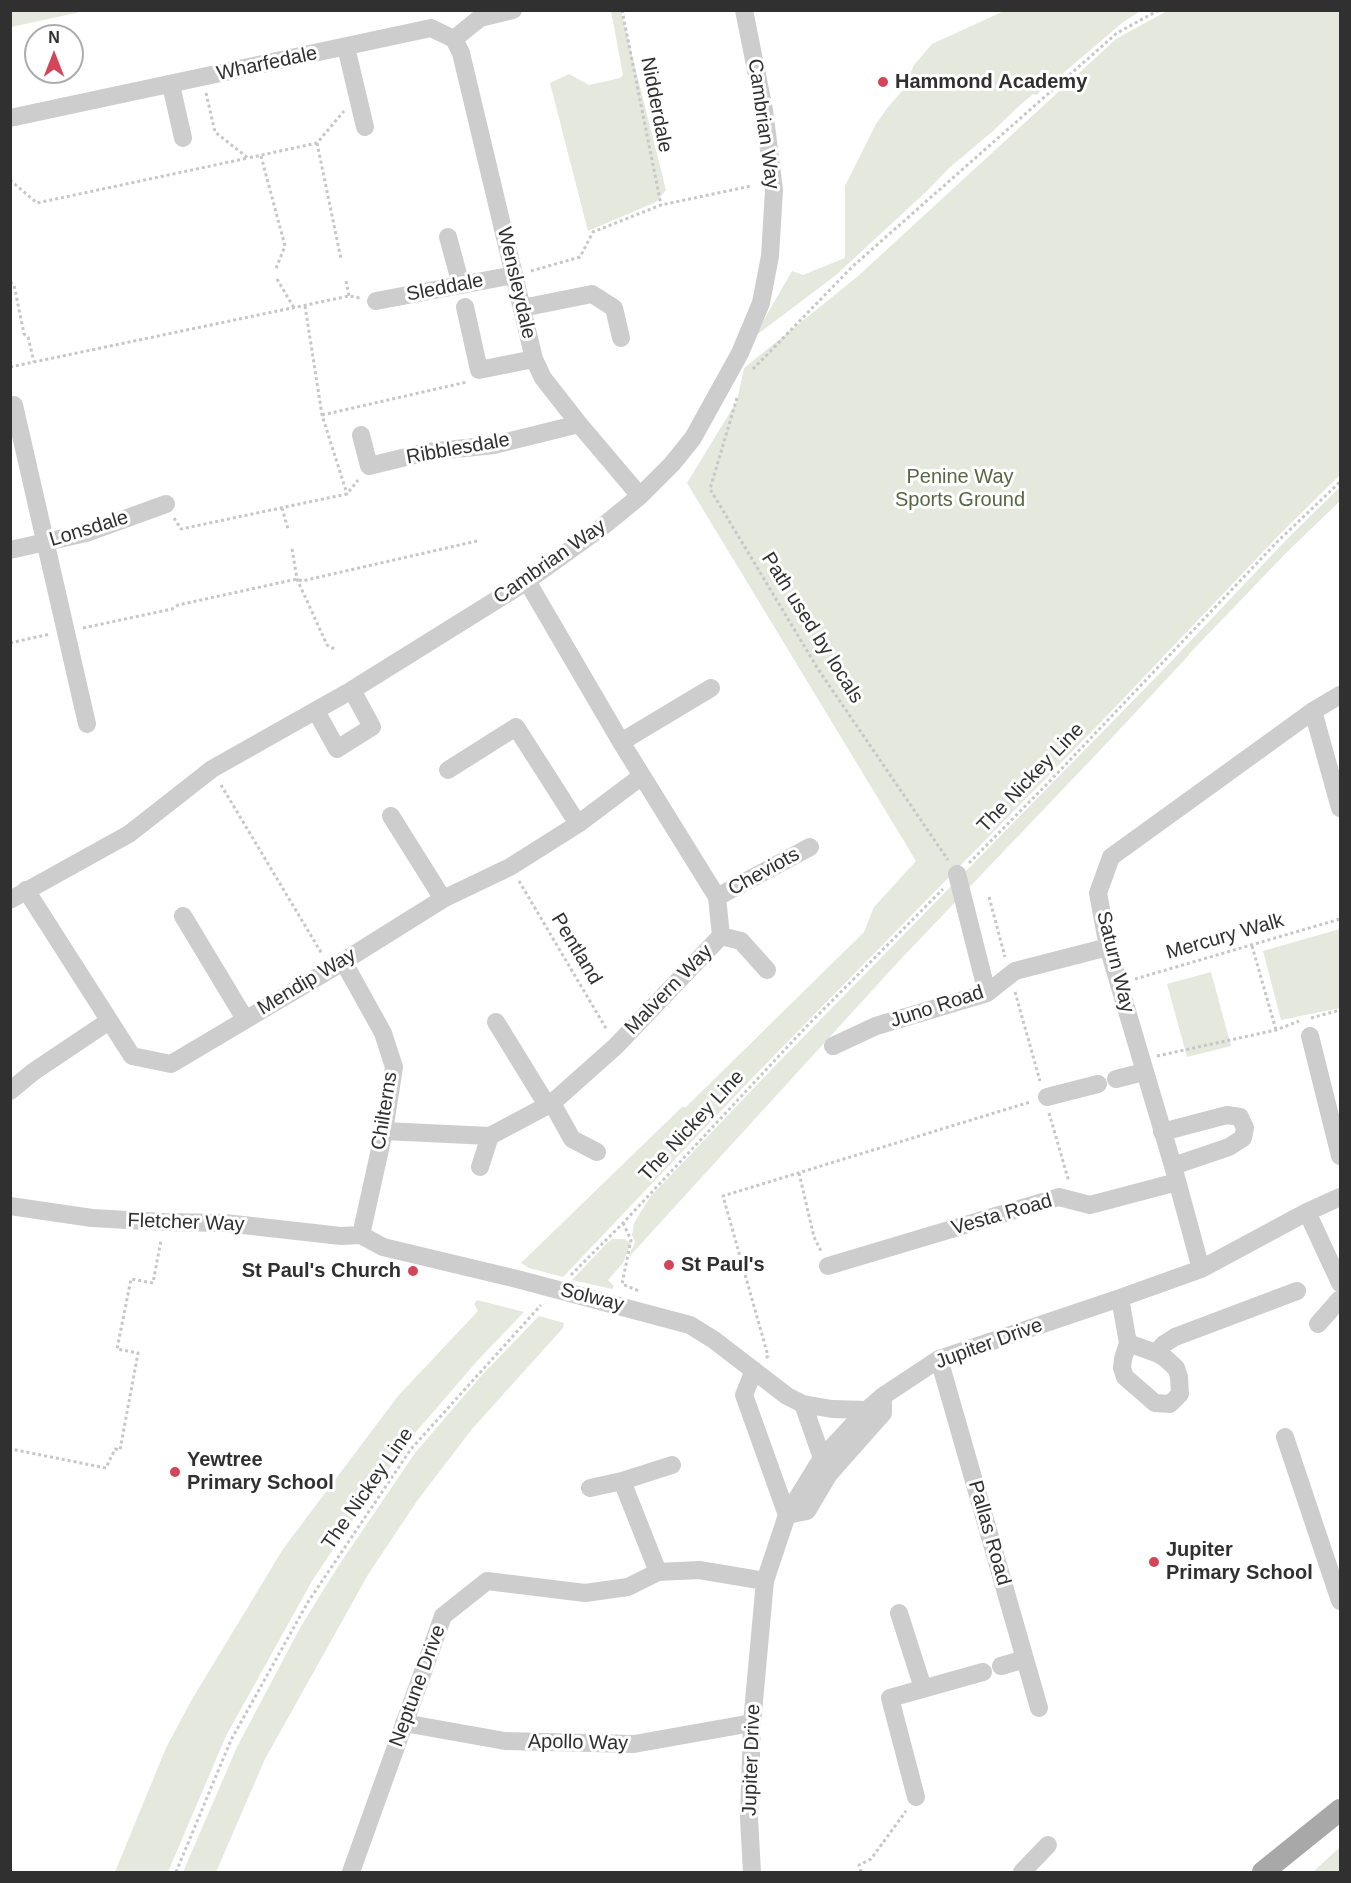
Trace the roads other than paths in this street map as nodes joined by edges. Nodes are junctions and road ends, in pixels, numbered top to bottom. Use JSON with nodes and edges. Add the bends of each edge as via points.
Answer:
{"nodes":[{"id":1,"x":513,"y":10,"type":"edge"},
{"id":2,"x":744,"y":10,"type":"edge"},
{"id":3,"x":454,"y":39,"type":"junction"},
{"id":4,"x":346,"y":47,"type":"junction"},
{"id":5,"x":171,"y":85,"type":"junction"},
{"id":6,"x":10,"y":118,"type":"edge"},
{"id":7,"x":365,"y":127,"type":"dead end"},
{"id":8,"x":183,"y":138,"type":"dead end"},
{"id":9,"x":448,"y":237,"type":"dead end"},
{"id":10,"x":514,"y":275,"type":"junction"},
{"id":11,"x":461,"y":285,"type":"junction"},
{"id":12,"x":376,"y":301,"type":"road end"},
{"id":13,"x":465,"y":307,"type":"dead end"},
{"id":14,"x":522,"y":308,"type":"junction"},
{"id":15,"x":621,"y":338,"type":"dead end"},
{"id":16,"x":534,"y":359,"type":"junction"},
{"id":17,"x":14,"y":405,"type":"dead end"},
{"id":18,"x":579,"y":424,"type":"junction"},
{"id":19,"x":361,"y":435,"type":"dead end"},
{"id":20,"x":640,"y":496,"type":"junction"},
{"id":21,"x":166,"y":504,"type":"road end"},
{"id":22,"x":46,"y":542,"type":"junction"},
{"id":23,"x":10,"y":549,"type":"edge"},
{"id":24,"x":527,"y":581,"type":"junction"},
{"id":25,"x":711,"y":688,"type":"dead end"},
{"id":26,"x":352,"y":690,"type":"junction"},
{"id":27,"x":1341,"y":695,"type":"edge"},
{"id":28,"x":316,"y":711,"type":"junction"},
{"id":29,"x":1313,"y":711,"type":"junction"},
{"id":30,"x":87,"y":724,"type":"dead end"},
{"id":31,"x":621,"y":742,"type":"junction"},
{"id":32,"x":448,"y":770,"type":"dead end"},
{"id":33,"x":642,"y":776,"type":"junction"},
{"id":34,"x":1341,"y":808,"type":"edge"},
{"id":35,"x":392,"y":816,"type":"dead end"},
{"id":36,"x":578,"y":824,"type":"junction"},
{"id":37,"x":810,"y":847,"type":"dead end"},
{"id":38,"x":957,"y":874,"type":"road end"},
{"id":39,"x":18,"y":895,"type":"edge"},
{"id":40,"x":717,"y":897,"type":"junction"},
{"id":41,"x":443,"y":899,"type":"junction"},
{"id":42,"x":183,"y":916,"type":"dead end"},
{"id":43,"x":721,"y":936,"type":"junction"},
{"id":44,"x":1108,"y":947,"type":"junction"},
{"id":45,"x":337,"y":965,"type":"junction"},
{"id":46,"x":767,"y":970,"type":"dead end"},
{"id":47,"x":987,"y":993,"type":"junction"},
{"id":48,"x":245,"y":1019,"type":"junction"},
{"id":49,"x":109,"y":1021,"type":"junction"},
{"id":50,"x":496,"y":1022,"type":"dead end"},
{"id":51,"x":1310,"y":1036,"type":"dead end"},
{"id":52,"x":833,"y":1046,"type":"dead end"},
{"id":53,"x":1143,"y":1066,"type":"junction"},
{"id":54,"x":1116,"y":1079,"type":"dead end"},
{"id":55,"x":1098,"y":1084,"type":"dead end"},
{"id":56,"x":10,"y":1092,"type":"edge"},
{"id":57,"x":1046,"y":1098,"type":"road end"},
{"id":58,"x":550,"y":1104,"type":"junction"},
{"id":59,"x":384,"y":1131,"type":"junction"},
{"id":60,"x":1162,"y":1132,"type":"junction"},
{"id":61,"x":490,"y":1136,"type":"junction"},
{"id":62,"x":597,"y":1152,"type":"dead end"},
{"id":63,"x":1341,"y":1156,"type":"edge"},
{"id":64,"x":480,"y":1167,"type":"dead end"},
{"id":65,"x":1175,"y":1174,"type":"junction"},
{"id":66,"x":1341,"y":1197,"type":"edge"},
{"id":67,"x":10,"y":1206,"type":"edge"},
{"id":68,"x":1307,"y":1212,"type":"junction"},
{"id":69,"x":361,"y":1236,"type":"junction"},
{"id":70,"x":828,"y":1266,"type":"road end"},
{"id":71,"x":1201,"y":1269,"type":"junction"},
{"id":72,"x":1341,"y":1283,"type":"edge"},
{"id":73,"x":1297,"y":1291,"type":"dead end"},
{"id":74,"x":1120,"y":1298,"type":"junction"},
{"id":75,"x":1341,"y":1299,"type":"edge"},
{"id":76,"x":1318,"y":1324,"type":"dead end"},
{"id":77,"x":1128,"y":1343,"type":"junction"},
{"id":78,"x":1156,"y":1353,"type":"junction"},
{"id":79,"x":939,"y":1359,"type":"junction"},
{"id":80,"x":754,"y":1370,"type":"junction"},
{"id":81,"x":883,"y":1396,"type":"junction"},
{"id":82,"x":803,"y":1404,"type":"junction"},
{"id":83,"x":867,"y":1410,"type":"junction"},
{"id":84,"x":1285,"y":1437,"type":"dead end"},
{"id":85,"x":822,"y":1458,"type":"junction"},
{"id":86,"x":672,"y":1465,"type":"dead end"},
{"id":87,"x":622,"y":1481,"type":"junction"},
{"id":88,"x":590,"y":1488,"type":"dead end"},
{"id":89,"x":787,"y":1515,"type":"junction"},
{"id":90,"x":658,"y":1572,"type":"junction"},
{"id":91,"x":765,"y":1581,"type":"junction"},
{"id":92,"x":1341,"y":1601,"type":"edge"},
{"id":93,"x":899,"y":1613,"type":"dead end"},
{"id":94,"x":1025,"y":1659,"type":"junction"},
{"id":95,"x":1001,"y":1666,"type":"dead end"},
{"id":96,"x":983,"y":1672,"type":"dead end"},
{"id":97,"x":923,"y":1688,"type":"junction"},
{"id":98,"x":1039,"y":1708,"type":"dead end"},
{"id":99,"x":752,"y":1723,"type":"junction"},
{"id":100,"x":404,"y":1724,"type":"junction"},
{"id":101,"x":916,"y":1797,"type":"road end"},
{"id":102,"x":1341,"y":1810,"type":"edge"},
{"id":103,"x":1048,"y":1845,"type":"dead end"},
{"id":104,"x":351,"y":1872,"type":"edge"},
{"id":105,"x":752,"y":1872,"type":"edge"},
{"id":106,"x":1022,"y":1872,"type":"edge"},
{"id":107,"x":1263,"y":1872,"type":"edge"}],
"edges":[{"from":1,"to":3,"type":"street","via":[[480,18]]},
{"from":2,"to":20,"type":"street","name":"Cambrian Way","via":[[764,110],[774,190],[770,256],[761,303],[740,353],[693,438]]},
{"from":3,"to":4,"type":"street","name":"Wharfedale","via":[[431,28]]},
{"from":3,"to":10,"type":"street","name":"Wensleydale","via":[[461,53]]},
{"from":4,"to":5,"type":"street","name":"Wharfedale"},
{"from":4,"to":7,"type":"street"},
{"from":5,"to":6,"type":"street","name":"Wharfedale"},
{"from":5,"to":8,"type":"street"},
{"from":9,"to":11,"type":"street"},
{"from":10,"to":11,"type":"street","name":"Sleddale"},
{"from":10,"to":14,"type":"street","name":"Wensleydale"},
{"from":11,"to":12,"type":"street","name":"Sleddale"},
{"from":13,"to":16,"type":"street","via":[[479,370]]},
{"from":14,"to":15,"type":"street","via":[[592,294],[614,308]]},
{"from":14,"to":16,"type":"street","name":"Wensleydale"},
{"from":16,"to":18,"type":"street","name":"Wensleydale","via":[[543,378]]},
{"from":17,"to":22,"type":"street"},
{"from":18,"to":19,"type":"street","name":"Ribblesdale","via":[[494,445],[427,452],[369,466]]},
{"from":18,"to":20,"type":"street","name":"Wensleydale"},
{"from":20,"to":24,"type":"street","name":"Cambrian Way"},
{"from":21,"to":22,"type":"street","name":"Lonsdale","via":[[86,533]]},
{"from":22,"to":23,"type":"street","name":"Lonsdale"},
{"from":22,"to":30,"type":"street"},
{"from":24,"to":26,"type":"street","name":"Cambrian Way"},
{"from":24,"to":31,"type":"street","name":"Malvern Way"},
{"from":25,"to":31,"type":"street"},
{"from":26,"to":28,"type":"street","name":"Cambrian Way"},
{"from":26,"to":28,"type":"street","via":[[372,728],[337,749]]},
{"from":27,"to":29,"type":"street","name":"Saturn Way"},
{"from":28,"to":39,"type":"street","name":"Cambrian Way","via":[[212,769],[129,834]]},
{"from":29,"to":34,"type":"street"},
{"from":29,"to":44,"type":"street","name":"Saturn Way","via":[[1111,857],[1098,893]]},
{"from":31,"to":33,"type":"street","name":"Malvern Way"},
{"from":32,"to":36,"type":"street","via":[[516,727]]},
{"from":33,"to":36,"type":"street","name":"Mendip Way"},
{"from":33,"to":40,"type":"street","name":"Malvern Way"},
{"from":35,"to":41,"type":"street"},
{"from":36,"to":41,"type":"street","name":"Mendip Way","via":[[510,867]]},
{"from":37,"to":40,"type":"street","name":"Cheviots"},
{"from":38,"to":47,"type":"street"},
{"from":39,"to":49,"type":"street","name":"Mendip Way"},
{"from":40,"to":43,"type":"street","name":"Malvern Way"},
{"from":41,"to":45,"type":"street","name":"Mendip Way"},
{"from":42,"to":48,"type":"street"},
{"from":43,"to":46,"type":"street","via":[[741,940]]},
{"from":43,"to":58,"type":"street","name":"Malvern Way","via":[[616,1046]]},
{"from":44,"to":47,"type":"street","name":"Juno Road","via":[[1016,971]]},
{"from":44,"to":53,"type":"street","name":"Saturn Way"},
{"from":45,"to":48,"type":"street","name":"Mendip Way"},
{"from":45,"to":59,"type":"street","name":"Chilterns","via":[[383,1033],[394,1067]]},
{"from":47,"to":52,"type":"street","name":"Juno Road","via":[[876,1026]]},
{"from":48,"to":49,"type":"street","name":"Mendip Way","via":[[171,1064],[132,1056]]},
{"from":49,"to":56,"type":"street"},
{"from":50,"to":58,"type":"street"},
{"from":51,"to":63,"type":"street"},
{"from":53,"to":54,"type":"street"},
{"from":53,"to":60,"type":"street","name":"Saturn Way"},
{"from":55,"to":57,"type":"street"},
{"from":58,"to":61,"type":"street","name":"Malvern Way"},
{"from":58,"to":62,"type":"street","via":[[572,1138]]},
{"from":59,"to":61,"type":"street"},
{"from":59,"to":69,"type":"street","name":"Chilterns"},
{"from":60,"to":65,"type":"street","name":"Saturn Way"},
{"from":60,"to":65,"type":"street","name":"Vesta Road","via":[[1227,1115],[1240,1117],[1245,1128],[1243,1138],[1194,1159]]},
{"from":61,"to":64,"type":"street"},
{"from":65,"to":70,"type":"street","name":"Vesta Road","via":[[1090,1205],[1059,1197]]},
{"from":65,"to":71,"type":"street","name":"Saturn Way"},
{"from":66,"to":68,"type":"street","name":"Jupiter Drive"},
{"from":67,"to":69,"type":"street","name":"Fletcher Way","via":[[92,1218],[225,1223]]},
{"from":68,"to":71,"type":"street","name":"Jupiter Drive"},
{"from":68,"to":72,"type":"street"},
{"from":69,"to":80,"type":"street","name":"Solway","via":[[383,1247],[690,1325]]},
{"from":71,"to":74,"type":"street","name":"Jupiter Drive"},
{"from":73,"to":78,"type":"street","via":[[1175,1337]]},
{"from":74,"to":77,"type":"street"},
{"from":74,"to":79,"type":"street","name":"Jupiter Drive"},
{"from":75,"to":76,"type":"street"},
{"from":77,"to":78,"type":"street"},
{"from":77,"to":78,"type":"street","via":[[1122,1368],[1125,1377],[1155,1403],[1170,1404],[1180,1394],[1179,1377],[1176,1368]]},
{"from":79,"to":81,"type":"street","name":"Jupiter Drive"},
{"from":79,"to":94,"type":"street","name":"Pallas Road"},
{"from":80,"to":82,"type":"street","name":"Solway"},
{"from":80,"to":89,"type":"street","via":[[744,1395]]},
{"from":81,"to":83,"type":"street","name":"Jupiter Drive"},
{"from":81,"to":89,"type":"street","via":[[883,1413],[829,1474],[807,1511]]},
{"from":82,"to":83,"type":"street","name":"Solway"},
{"from":82,"to":85,"type":"street"},
{"from":83,"to":85,"type":"street","name":"Jupiter Drive"},
{"from":84,"to":92,"type":"street"},
{"from":85,"to":89,"type":"street","name":"Jupiter Drive"},
{"from":86,"to":87,"type":"street"},
{"from":87,"to":88,"type":"street"},
{"from":87,"to":90,"type":"street"},
{"from":89,"to":91,"type":"street","name":"Jupiter Drive"},
{"from":90,"to":91,"type":"street","name":"Neptune Drive","via":[[699,1570]]},
{"from":90,"to":100,"type":"street","name":"Neptune Drive","via":[[628,1587],[585,1593],[487,1581],[443,1616]]},
{"from":91,"to":99,"type":"street","name":"Jupiter Drive"},
{"from":93,"to":97,"type":"street"},
{"from":94,"to":95,"type":"street"},
{"from":94,"to":98,"type":"street","name":"Pallas Road"},
{"from":96,"to":97,"type":"street"},
{"from":97,"to":101,"type":"street","via":[[891,1698]]},
{"from":99,"to":100,"type":"street","name":"Apollo Way","via":[[634,1744],[505,1741]]},
{"from":99,"to":105,"type":"street","name":"Jupiter Drive"},
{"from":100,"to":104,"type":"street","name":"Neptune Drive"},
{"from":102,"to":107,"type":"main road"},
{"from":103,"to":106,"type":"street"}]}
